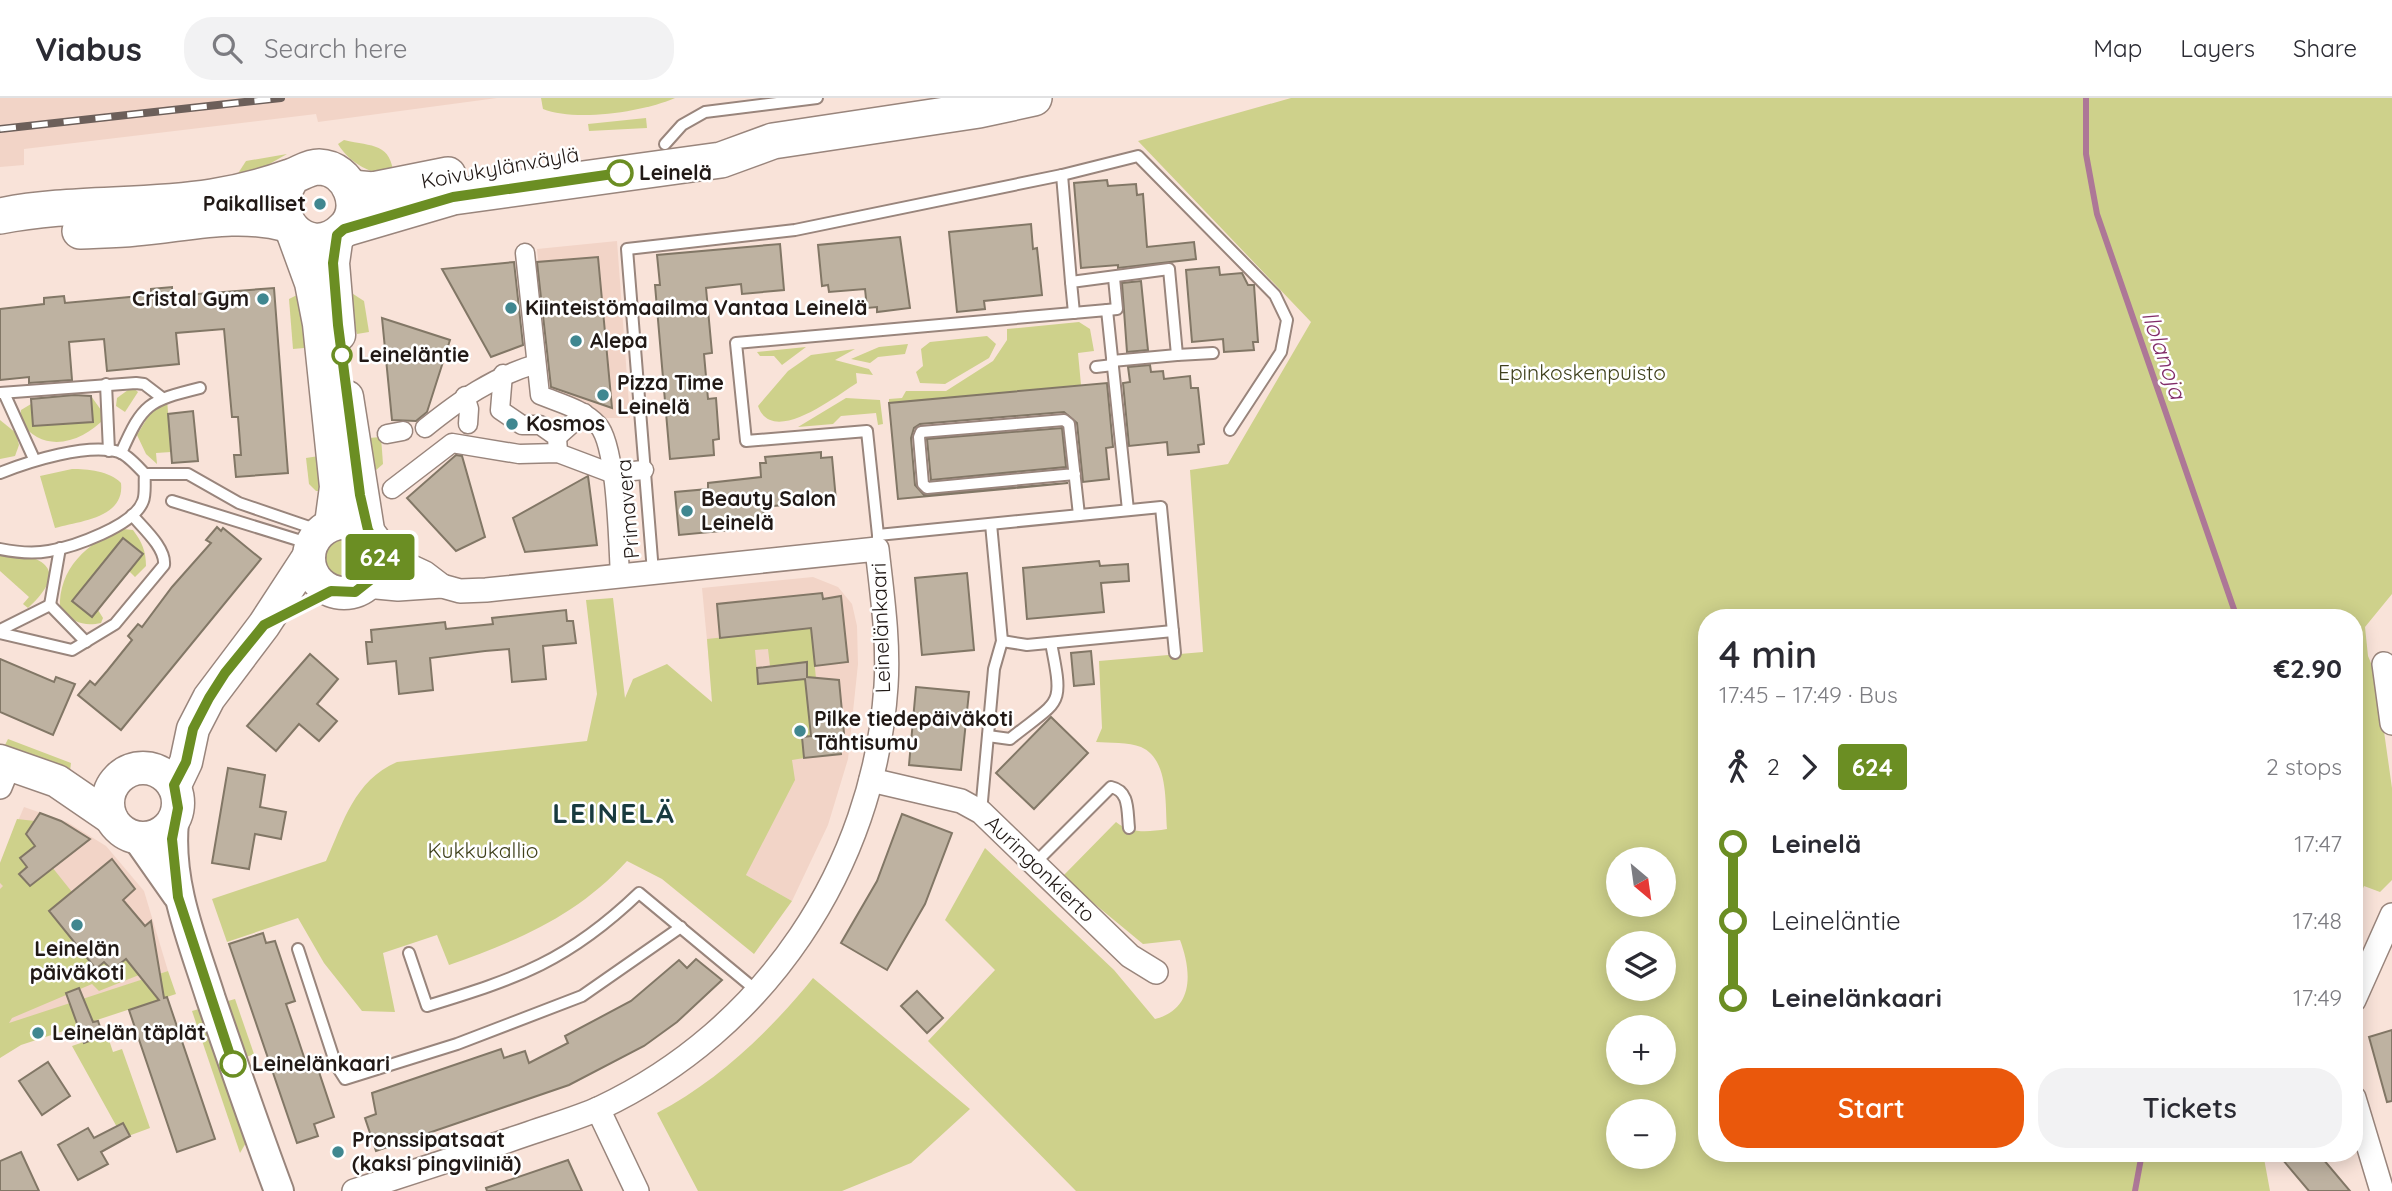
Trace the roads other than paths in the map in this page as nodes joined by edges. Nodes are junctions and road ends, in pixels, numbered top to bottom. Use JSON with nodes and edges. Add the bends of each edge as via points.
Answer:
{"nodes":[{"id":1,"x":817,"y":98,"type":"edge"},
{"id":2,"x":1034,"y":98,"type":"edge"},
{"id":3,"x":773,"y":141,"type":"junction"},
{"id":4,"x":665,"y":144,"type":"junction"},
{"id":5,"x":1062,"y":175,"type":"junction"},
{"id":6,"x":293,"y":176,"type":"junction"},
{"id":7,"x":351,"y":188,"type":"junction"},
{"id":8,"x":0,"y":216,"type":"edge"},
{"id":9,"x":289,"y":228,"type":"junction"},
{"id":10,"x":0,"y":232,"type":"edge"},
{"id":11,"x":341,"y":232,"type":"junction"},
{"id":12,"x":526,"y":253,"type":"dead end"},
{"id":13,"x":1114,"y":278,"type":"junction"},
{"id":14,"x":1072,"y":282,"type":"junction"},
{"id":15,"x":1107,"y":310,"type":"junction"},
{"id":16,"x":1074,"y":313,"type":"junction"},
{"id":17,"x":1213,"y":353,"type":"dead end"},
{"id":18,"x":1177,"y":355,"type":"junction"},
{"id":19,"x":1113,"y":363,"type":"junction"},
{"id":20,"x":536,"y":364,"type":"junction"},
{"id":21,"x":1096,"y":367,"type":"dead end"},
{"id":22,"x":503,"y":374,"type":"junction"},
{"id":23,"x":106,"y":384,"type":"junction"},
{"id":24,"x":200,"y":388,"type":"dead end"},
{"id":25,"x":2,"y":393,"type":"edge"},
{"id":26,"x":465,"y":396,"type":"junction"},
{"id":27,"x":161,"y":397,"type":"junction"},
{"id":28,"x":584,"y":413,"type":"junction"},
{"id":29,"x":425,"y":428,"type":"dead end"},
{"id":30,"x":1230,"y":430,"type":"dead end"},
{"id":31,"x":465,"y":433,"type":"junction"},
{"id":32,"x":557,"y":445,"type":"junction"},
{"id":33,"x":109,"y":452,"type":"junction"},
{"id":34,"x":121,"y":453,"type":"junction"},
{"id":35,"x":34,"y":459,"type":"junction"},
{"id":36,"x":644,"y":470,"type":"junction"},
{"id":37,"x":0,"y":473,"type":"edge"},
{"id":38,"x":611,"y":473,"type":"junction"},
{"id":39,"x":145,"y":474,"type":"junction"},
{"id":40,"x":1075,"y":474,"type":"junction"},
{"id":41,"x":392,"y":489,"type":"dead end"},
{"id":42,"x":172,"y":501,"type":"dead end"},
{"id":43,"x":1128,"y":510,"type":"junction"},
{"id":44,"x":132,"y":515,"type":"junction"},
{"id":45,"x":1079,"y":515,"type":"junction"},
{"id":46,"x":991,"y":524,"type":"junction"},
{"id":47,"x":318,"y":539,"type":"junction"},
{"id":48,"x":374,"y":541,"type":"junction"},
{"id":49,"x":878,"y":542,"type":"junction"},
{"id":50,"x":60,"y":548,"type":"junction"},
{"id":51,"x":0,"y":549,"type":"edge"},
{"id":52,"x":653,"y":572,"type":"junction"},
{"id":53,"x":620,"y":576,"type":"junction"},
{"id":54,"x":366,"y":586,"type":"junction"},
{"id":55,"x":442,"y":586,"type":"junction"},
{"id":56,"x":331,"y":591,"type":"junction"},
{"id":57,"x":50,"y":606,"type":"junction"},
{"id":58,"x":264,"y":625,"type":"junction"},
{"id":59,"x":0,"y":631,"type":"edge"},
{"id":60,"x":1173,"y":631,"type":"junction"},
{"id":61,"x":1002,"y":641,"type":"junction"},
{"id":62,"x":86,"y":642,"type":"junction"},
{"id":63,"x":1051,"y":643,"type":"junction"},
{"id":64,"x":1175,"y":653,"type":"dead end"},
{"id":65,"x":2384,"y":664,"type":"dead end"},
{"id":66,"x":2392,"y":723,"type":"edge"},
{"id":67,"x":193,"y":729,"type":"junction"},
{"id":68,"x":988,"y":736,"type":"junction"},
{"id":69,"x":3,"y":771,"type":"edge"},
{"id":70,"x":130,"y":772,"type":"junction"},
{"id":71,"x":871,"y":780,"type":"junction"},
{"id":72,"x":57,"y":781,"type":"junction"},
{"id":73,"x":174,"y":785,"type":"junction"},
{"id":74,"x":981,"y":812,"type":"junction"},
{"id":75,"x":111,"y":818,"type":"junction"},
{"id":76,"x":174,"y":822,"type":"junction"},
{"id":77,"x":1129,"y":828,"type":"dead end"},
{"id":78,"x":137,"y":838,"type":"junction"},
{"id":79,"x":1034,"y":864,"type":"junction"},
{"id":80,"x":178,"y":897,"type":"junction"},
{"id":81,"x":2392,"y":915,"type":"edge"},
{"id":82,"x":681,"y":927,"type":"junction"},
{"id":83,"x":298,"y":949,"type":"dead end"},
{"id":84,"x":409,"y":953,"type":"dead end"},
{"id":85,"x":1156,"y":972,"type":"dead end"},
{"id":86,"x":2363,"y":980,"type":"edge"},
{"id":87,"x":757,"y":991,"type":"junction"},
{"id":88,"x":598,"y":1109,"type":"junction"},
{"id":89,"x":2363,"y":1128,"type":"edge"},
{"id":90,"x":279,"y":1191,"type":"edge"},
{"id":91,"x":354,"y":1191,"type":"edge"},
{"id":92,"x":637,"y":1191,"type":"edge"},
{"id":93,"x":2382,"y":1191,"type":"edge"}],
"edges":[{"from":1,"to":4,"type":"lane","via":[[705,113],[682,125]]},
{"from":2,"to":3,"type":"main road","name":"Koivukylänväylä"},
{"from":3,"to":4,"type":"main road","name":"Koivukylänväylä","via":[[720,136]]},
{"from":3,"to":11,"type":"main road","name":"Koivukylänväylä","via":[[721,160],[453,197]]},
{"from":4,"to":7,"type":"main road","name":"Koivukylänväylä","via":[[506,163],[373,190]]},
{"from":5,"to":14,"type":"lane"},
{"from":5,"to":30,"type":"lane","via":[[1138,156],[1275,295],[1287,320],[1281,352]]},
{"from":5,"to":36,"type":"lane","name":"Primavera","via":[[795,230],[627,249]]},
{"from":6,"to":7,"type":"main road","via":[[318,167],[331,169]]},
{"from":6,"to":8,"type":"main road","via":[[213,197]]},
{"from":6,"to":9,"type":"main road","via":[[281,207]]},
{"from":7,"to":11,"type":"main road","via":[[353,215]]},
{"from":9,"to":10,"type":"main road","name":"Koivukylänväylä","via":[[262,218],[229,218],[134,229]]},
{"from":9,"to":11,"type":"main road","name":"Koivukylänväylä","via":[[310,240]]},
{"from":9,"to":47,"type":"main road","via":[[311,283],[319,324],[336,487]]},
{"from":11,"to":48,"type":"main road","via":[[333,263],[338,325],[360,495]]},
{"from":12,"to":20,"type":"street"},
{"from":13,"to":14,"type":"lane"},
{"from":13,"to":15,"type":"lane","via":[[1117,309]]},
{"from":13,"to":18,"type":"lane","via":[[1169,269]]},
{"from":14,"to":16,"type":"lane"},
{"from":15,"to":16,"type":"lane"},
{"from":15,"to":19,"type":"lane"},
{"from":16,"to":49,"type":"lane","via":[[757,338],[736,344],[746,441],[867,431]]},
{"from":17,"to":18,"type":"lane"},
{"from":18,"to":19,"type":"lane"},
{"from":19,"to":21,"type":"lane"},
{"from":19,"to":43,"type":"lane"},
{"from":20,"to":22,"type":"street"},
{"from":20,"to":28,"type":"street","via":[[540,395]]},
{"from":22,"to":26,"type":"street"},
{"from":22,"to":32,"type":"street","via":[[500,410],[522,425],[540,425]]},
{"from":23,"to":25,"type":"lane"},
{"from":23,"to":27,"type":"lane","via":[[144,384]]},
{"from":23,"to":33,"type":"lane"},
{"from":24,"to":27,"type":"lane"},
{"from":25,"to":35,"type":"lane"},
{"from":26,"to":29,"type":"street"},
{"from":26,"to":31,"type":"street","via":[[469,409]]},
{"from":27,"to":34,"type":"lane","via":[[137,419]]},
{"from":28,"to":32,"type":"street"},
{"from":28,"to":38,"type":"street","via":[[599,426],[609,446]]},
{"from":31,"to":32,"type":"street","via":[[519,454]]},
{"from":31,"to":41,"type":"street"},
{"from":32,"to":38,"type":"street"},
{"from":33,"to":34,"type":"lane"},
{"from":33,"to":35,"type":"lane"},
{"from":34,"to":39,"type":"lane"},
{"from":35,"to":37,"type":"lane"},
{"from":36,"to":38,"type":"street"},
{"from":36,"to":52,"type":"lane","name":"Primavera"},
{"from":38,"to":53,"type":"street"},
{"from":39,"to":44,"type":"lane","via":[[143,501]]},
{"from":39,"to":47,"type":"lane","via":[[188,474]]},
{"from":40,"to":40,"type":"lane","via":[[927,488],[919,437],[921,432],[1064,420],[1069,424]]},
{"from":40,"to":45,"type":"lane"},
{"from":42,"to":47,"type":"lane"},
{"from":43,"to":45,"type":"lane"},
{"from":43,"to":60,"type":"lane","via":[[1161,507]]},
{"from":44,"to":50,"type":"lane"},
{"from":44,"to":62,"type":"lane","via":[[160,550],[164,565],[115,624]]},
{"from":45,"to":46,"type":"lane"},
{"from":46,"to":49,"type":"lane"},
{"from":46,"to":61,"type":"lane"},
{"from":47,"to":48,"type":"main road","via":[[345,522]]},
{"from":47,"to":56,"type":"main road","via":[[313,575]]},
{"from":47,"to":58,"type":"main road"},
{"from":48,"to":54,"type":"main road","via":[[377,571]]},
{"from":48,"to":55,"type":"street","name":"Leinelänkaari"},
{"from":49,"to":52,"type":"street","name":"Leinelänkaari"},
{"from":49,"to":71,"type":"street","name":"Leinelänkaari","via":[[886,686]]},
{"from":50,"to":51,"type":"lane","via":[[48,552]]},
{"from":50,"to":57,"type":"lane"},
{"from":52,"to":53,"type":"street","name":"Leinelänkaari"},
{"from":53,"to":55,"type":"street","name":"Leinelänkaari","via":[[486,590]]},
{"from":54,"to":55,"type":"street","name":"Leinelänkaari"},
{"from":54,"to":56,"type":"main road","via":[[355,592]]},
{"from":56,"to":58,"type":"main road"},
{"from":57,"to":59,"type":"lane"},
{"from":57,"to":62,"type":"lane"},
{"from":58,"to":67,"type":"main road","via":[[225,673]]},
{"from":59,"to":62,"type":"lane","via":[[72,650]]},
{"from":60,"to":63,"type":"lane"},
{"from":60,"to":64,"type":"lane"},
{"from":61,"to":63,"type":"lane"},
{"from":61,"to":68,"type":"lane","via":[[994,669]]},
{"from":63,"to":68,"type":"lane","via":[[1060,689],[1055,703],[1010,739]]},
{"from":65,"to":66,"type":"street"},
{"from":67,"to":70,"type":"main road"},
{"from":67,"to":73,"type":"main road","via":[[186,762]]},
{"from":68,"to":74,"type":"lane"},
{"from":69,"to":72,"type":"main road"},
{"from":70,"to":72,"type":"main road"},
{"from":70,"to":73,"type":"main road","via":[[154,770]]},
{"from":70,"to":75,"type":"main road","via":[[109,789]]},
{"from":71,"to":74,"type":"street","name":"Auringonkierto","via":[[961,801]]},
{"from":71,"to":87,"type":"street","name":"Leinelänkaari","via":[[853,838],[822,904],[794,948]]},
{"from":72,"to":75,"type":"main road"},
{"from":73,"to":76,"type":"main road","via":[[178,808]]},
{"from":74,"to":79,"type":"street","name":"Auringonkierto"},
{"from":75,"to":78,"type":"main road"},
{"from":76,"to":78,"type":"main road","via":[[163,832]]},
{"from":76,"to":80,"type":"street"},
{"from":77,"to":79,"type":"lane","via":[[1125,794],[1111,787]]},
{"from":78,"to":80,"type":"street"},
{"from":79,"to":85,"type":"street","name":"Auringonkierto","via":[[1130,956]]},
{"from":80,"to":90,"type":"street","via":[[248,1112]]},
{"from":81,"to":86,"type":"street"},
{"from":82,"to":83,"type":"lane","via":[[582,996],[457,1044],[345,1079],[336,1065]]},
{"from":82,"to":84,"type":"lane","via":[[639,893],[604,926],[530,972],[426,1006]]},
{"from":82,"to":87,"type":"lane"},
{"from":87,"to":88,"type":"street","name":"Leinelänkaari","via":[[723,1027],[678,1063]]},
{"from":88,"to":91,"type":"street","name":"Leinelänkaari"},
{"from":88,"to":92,"type":"street"},
{"from":89,"to":93,"type":"street"}]}
